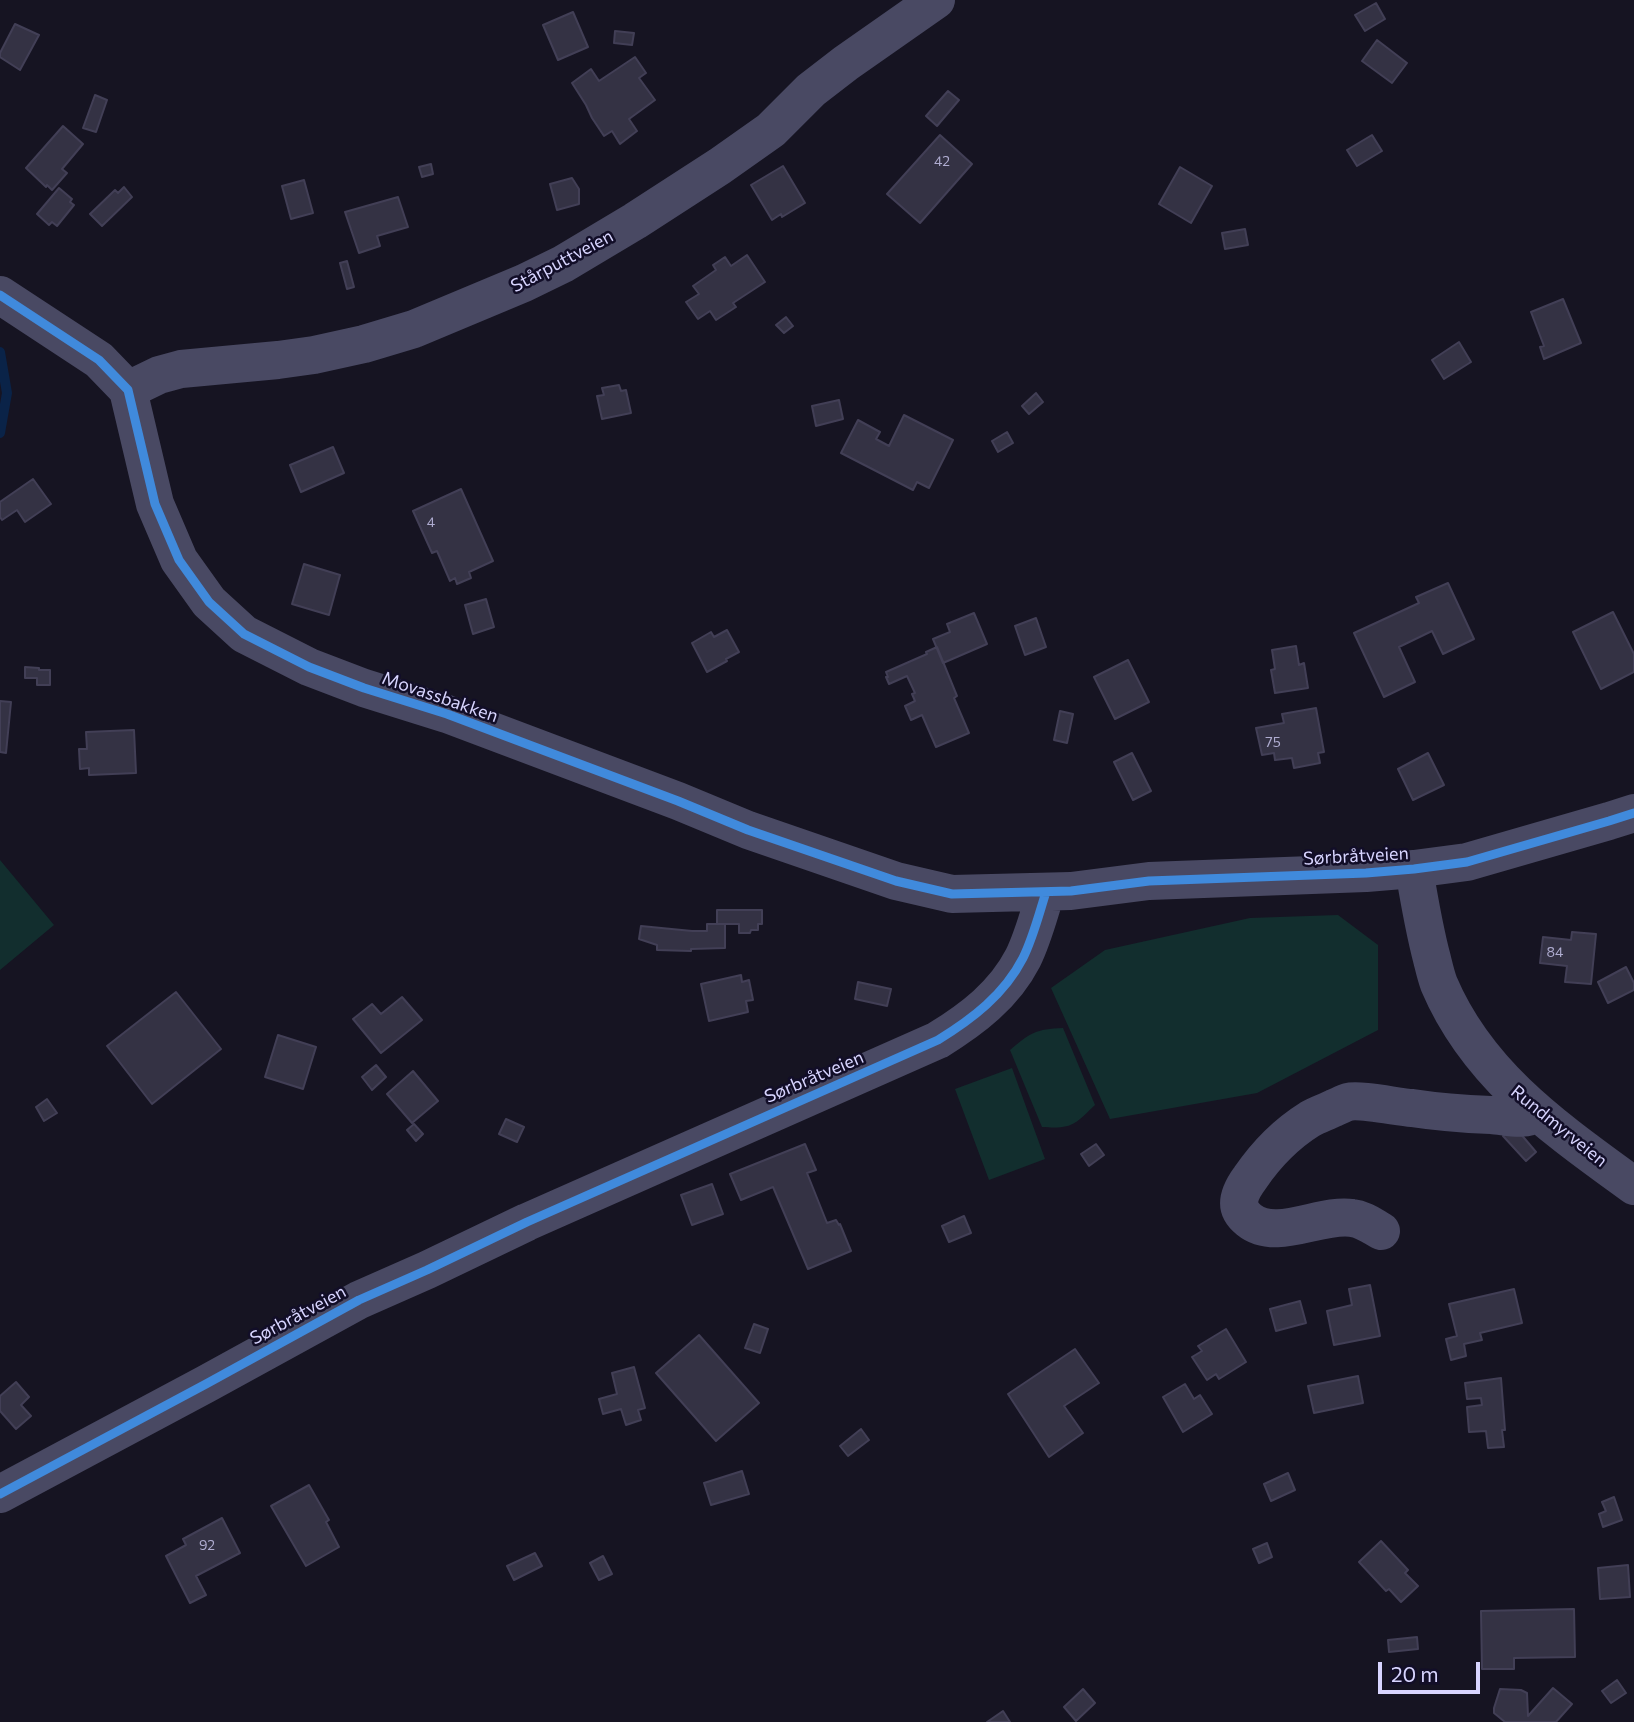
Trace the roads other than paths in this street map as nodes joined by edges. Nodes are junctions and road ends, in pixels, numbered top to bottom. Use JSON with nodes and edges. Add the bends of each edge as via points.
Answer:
{"nodes":[{"id":1,"x":936,"y":0,"type":"edge"},
{"id":2,"x":0,"y":295,"type":"edge"},
{"id":3,"x":128,"y":390,"type":"junction"},
{"id":4,"x":1634,"y":813,"type":"edge"},
{"id":5,"x":1414,"y":869,"type":"junction"},
{"id":6,"x":1046,"y":892,"type":"junction"},
{"id":7,"x":1537,"y":1113,"type":"junction"},
{"id":8,"x":1634,"y":1186,"type":"edge"},
{"id":9,"x":1381,"y":1231,"type":"dead end"},
{"id":10,"x":0,"y":1494,"type":"edge"}],
"edges":[{"from":1,"to":3,"type":"street","name":"Stårputtveien","via":[[811,90],[761,138],[635,221],[534,278],[414,329],[364,344],[278,360],[181,369]]},
{"from":2,"to":3,"type":"street","via":[[99,360]]},
{"from":3,"to":6,"type":"street","name":"Movassbakken","via":[[155,504],[179,560],[209,602],[244,634],[363,688],[446,714],[748,830],[896,881],[952,894]]},
{"from":4,"to":5,"type":"street","name":"Sørbråtveien","via":[[1466,862]]},
{"from":5,"to":6,"type":"street","name":"Sørbråtveien","via":[[1149,881]]},
{"from":5,"to":7,"type":"street","name":"Rundmyrveien","via":[[1438,982],[1454,1015],[1497,1075]]},
{"from":6,"to":10,"type":"street","name":"Sørbråtveien","via":[[1023,958],[1005,986],[965,1023],[938,1040],[359,1300]]},
{"from":7,"to":8,"type":"street","name":"Rundmyrveien"},
{"from":7,"to":9,"type":"street","via":[[1529,1118],[1452,1114],[1350,1101],[1291,1133],[1258,1166],[1240,1196],[1242,1214],[1262,1227],[1352,1218]]}]}
